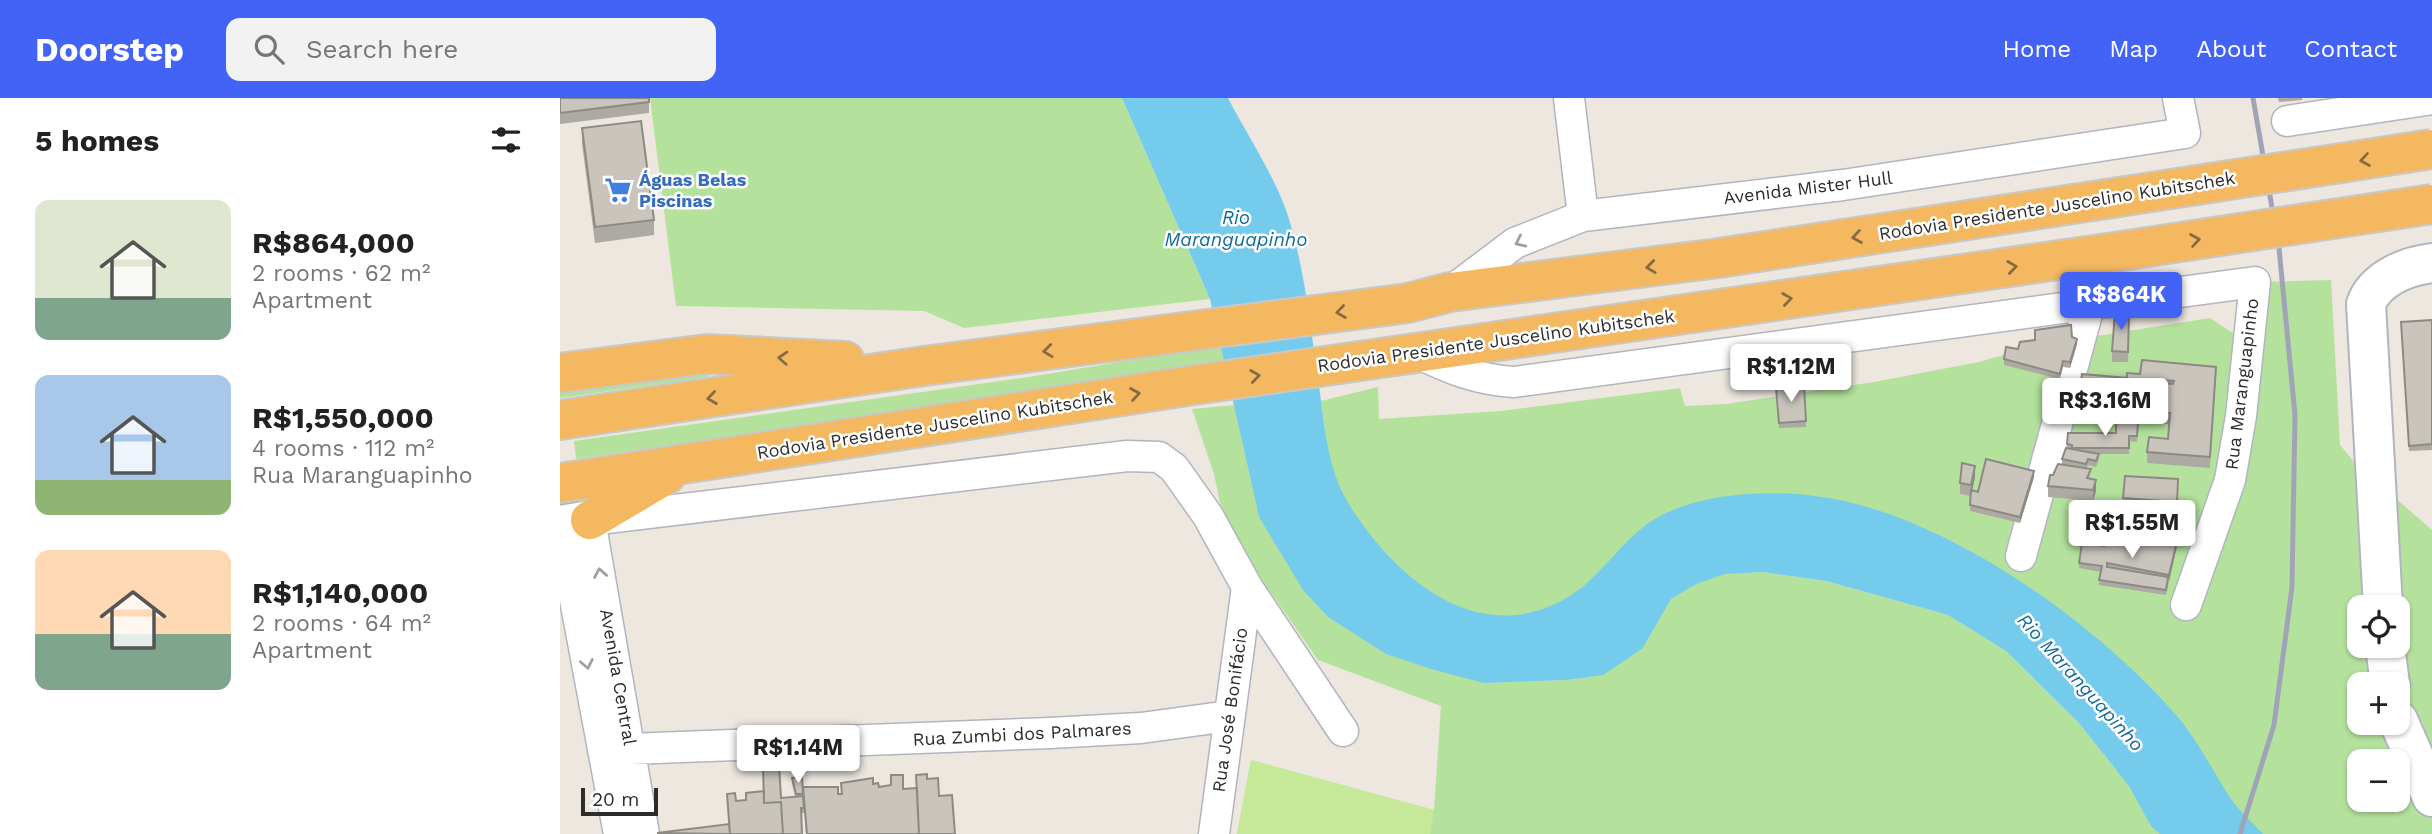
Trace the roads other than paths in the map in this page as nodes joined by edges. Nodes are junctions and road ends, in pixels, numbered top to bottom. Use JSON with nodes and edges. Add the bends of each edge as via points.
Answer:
{"nodes":[{"id":1,"x":1569,"y":98,"type":"edge"},
{"id":2,"x":2179,"y":98,"type":"edge"},
{"id":3,"x":2432,"y":99,"type":"edge"},
{"id":4,"x":2287,"y":121,"type":"dead end"},
{"id":5,"x":2432,"y":149,"type":"edge"},
{"id":6,"x":2432,"y":204,"type":"edge"},
{"id":7,"x":1583,"y":216,"type":"junction"},
{"id":8,"x":2432,"y":263,"type":"edge"},
{"id":9,"x":1450,"y":292,"type":"junction"},
{"id":10,"x":2090,"y":303,"type":"junction"},
{"id":11,"x":1410,"y":354,"type":"junction"},
{"id":12,"x":924,"y":366,"type":"junction"},
{"id":13,"x":560,"y":373,"type":"edge"},
{"id":14,"x":560,"y":420,"type":"edge"},
{"id":15,"x":681,"y":466,"type":"junction"},
{"id":16,"x":560,"y":483,"type":"edge"},
{"id":17,"x":570,"y":524,"type":"edge"},
{"id":18,"x":2021,"y":556,"type":"dead end"},
{"id":19,"x":1247,"y":587,"type":"junction"},
{"id":20,"x":2382,"y":595,"type":"edge"},
{"id":21,"x":2186,"y":605,"type":"dead end"},
{"id":22,"x":1229,"y":716,"type":"junction"},
{"id":23,"x":1343,"y":731,"type":"dead end"},
{"id":24,"x":2405,"y":735,"type":"edge"},
{"id":25,"x":617,"y":749,"type":"junction"},
{"id":26,"x":2432,"y":797,"type":"edge"},
{"id":27,"x":619,"y":834,"type":"edge"},
{"id":28,"x":644,"y":834,"type":"edge"},
{"id":29,"x":1214,"y":834,"type":"edge"}],
"edges":[{"from":1,"to":7,"type":"street"},
{"from":2,"to":7,"type":"street","name":"Avenida Mister Hull","via":[[2185,133],[1843,185]]},
{"from":3,"to":4,"type":"street"},
{"from":5,"to":9,"type":"highway","name":"Rodovia Presidente Juscelino Kubitschek","one_way":true,"bridge":true,"via":[[1719,258]]},
{"from":11,"to":6,"type":"highway","name":"Rodovia Presidente Juscelino Kubitschek","one_way":true,"bridge":true},
{"from":7,"to":9,"type":"street","name":"Avenida Mister Hull","one_way":true,"via":[[1515,243]]},
{"from":8,"to":20,"type":"main road","via":[[2386,279],[2371,289],[2366,304]]},
{"from":9,"to":12,"type":"highway","name":"Rodovia Presidente Juscelino Kubitschek","one_way":true,"via":[[1408,303]]},
{"from":10,"to":11,"type":"street","via":[[1514,382],[1465,375]]},
{"from":10,"to":18,"type":"street"},
{"from":10,"to":21,"type":"street","name":"Rua Maranguapinho","via":[[2255,282],[2230,480]]},
{"from":15,"to":11,"type":"highway","name":"Rodovia Presidente Juscelino Kubitschek","one_way":true},
{"from":12,"to":13,"type":"highway","one_way":true,"via":[[707,354]]},
{"from":12,"to":14,"type":"highway","name":"Rodovia Presidente Juscelino Kubitschek","one_way":true},
{"from":15,"to":16,"type":"highway","name":"Rodovia Presidente Juscelino Kubitschek"},
{"from":15,"to":17,"type":"highway"},
{"from":17,"to":19,"type":"street","via":[[1145,454],[1159,457],[1181,476]]},
{"from":17,"to":25,"type":"street","name":"Avenida Central"},
{"from":19,"to":22,"type":"street","name":"Rua José Bonifácio"},
{"from":19,"to":23,"type":"street"},
{"from":22,"to":25,"type":"street","name":"Rua Zumbi dos Palmares","via":[[1140,728]]},
{"from":22,"to":29,"type":"street","name":"Rua José Bonifácio"},
{"from":24,"to":26,"type":"main road"},
{"from":25,"to":27,"type":"street","name":"Avenida Central"},
{"from":25,"to":28,"type":"street","name":"Avenida Central"}]}
